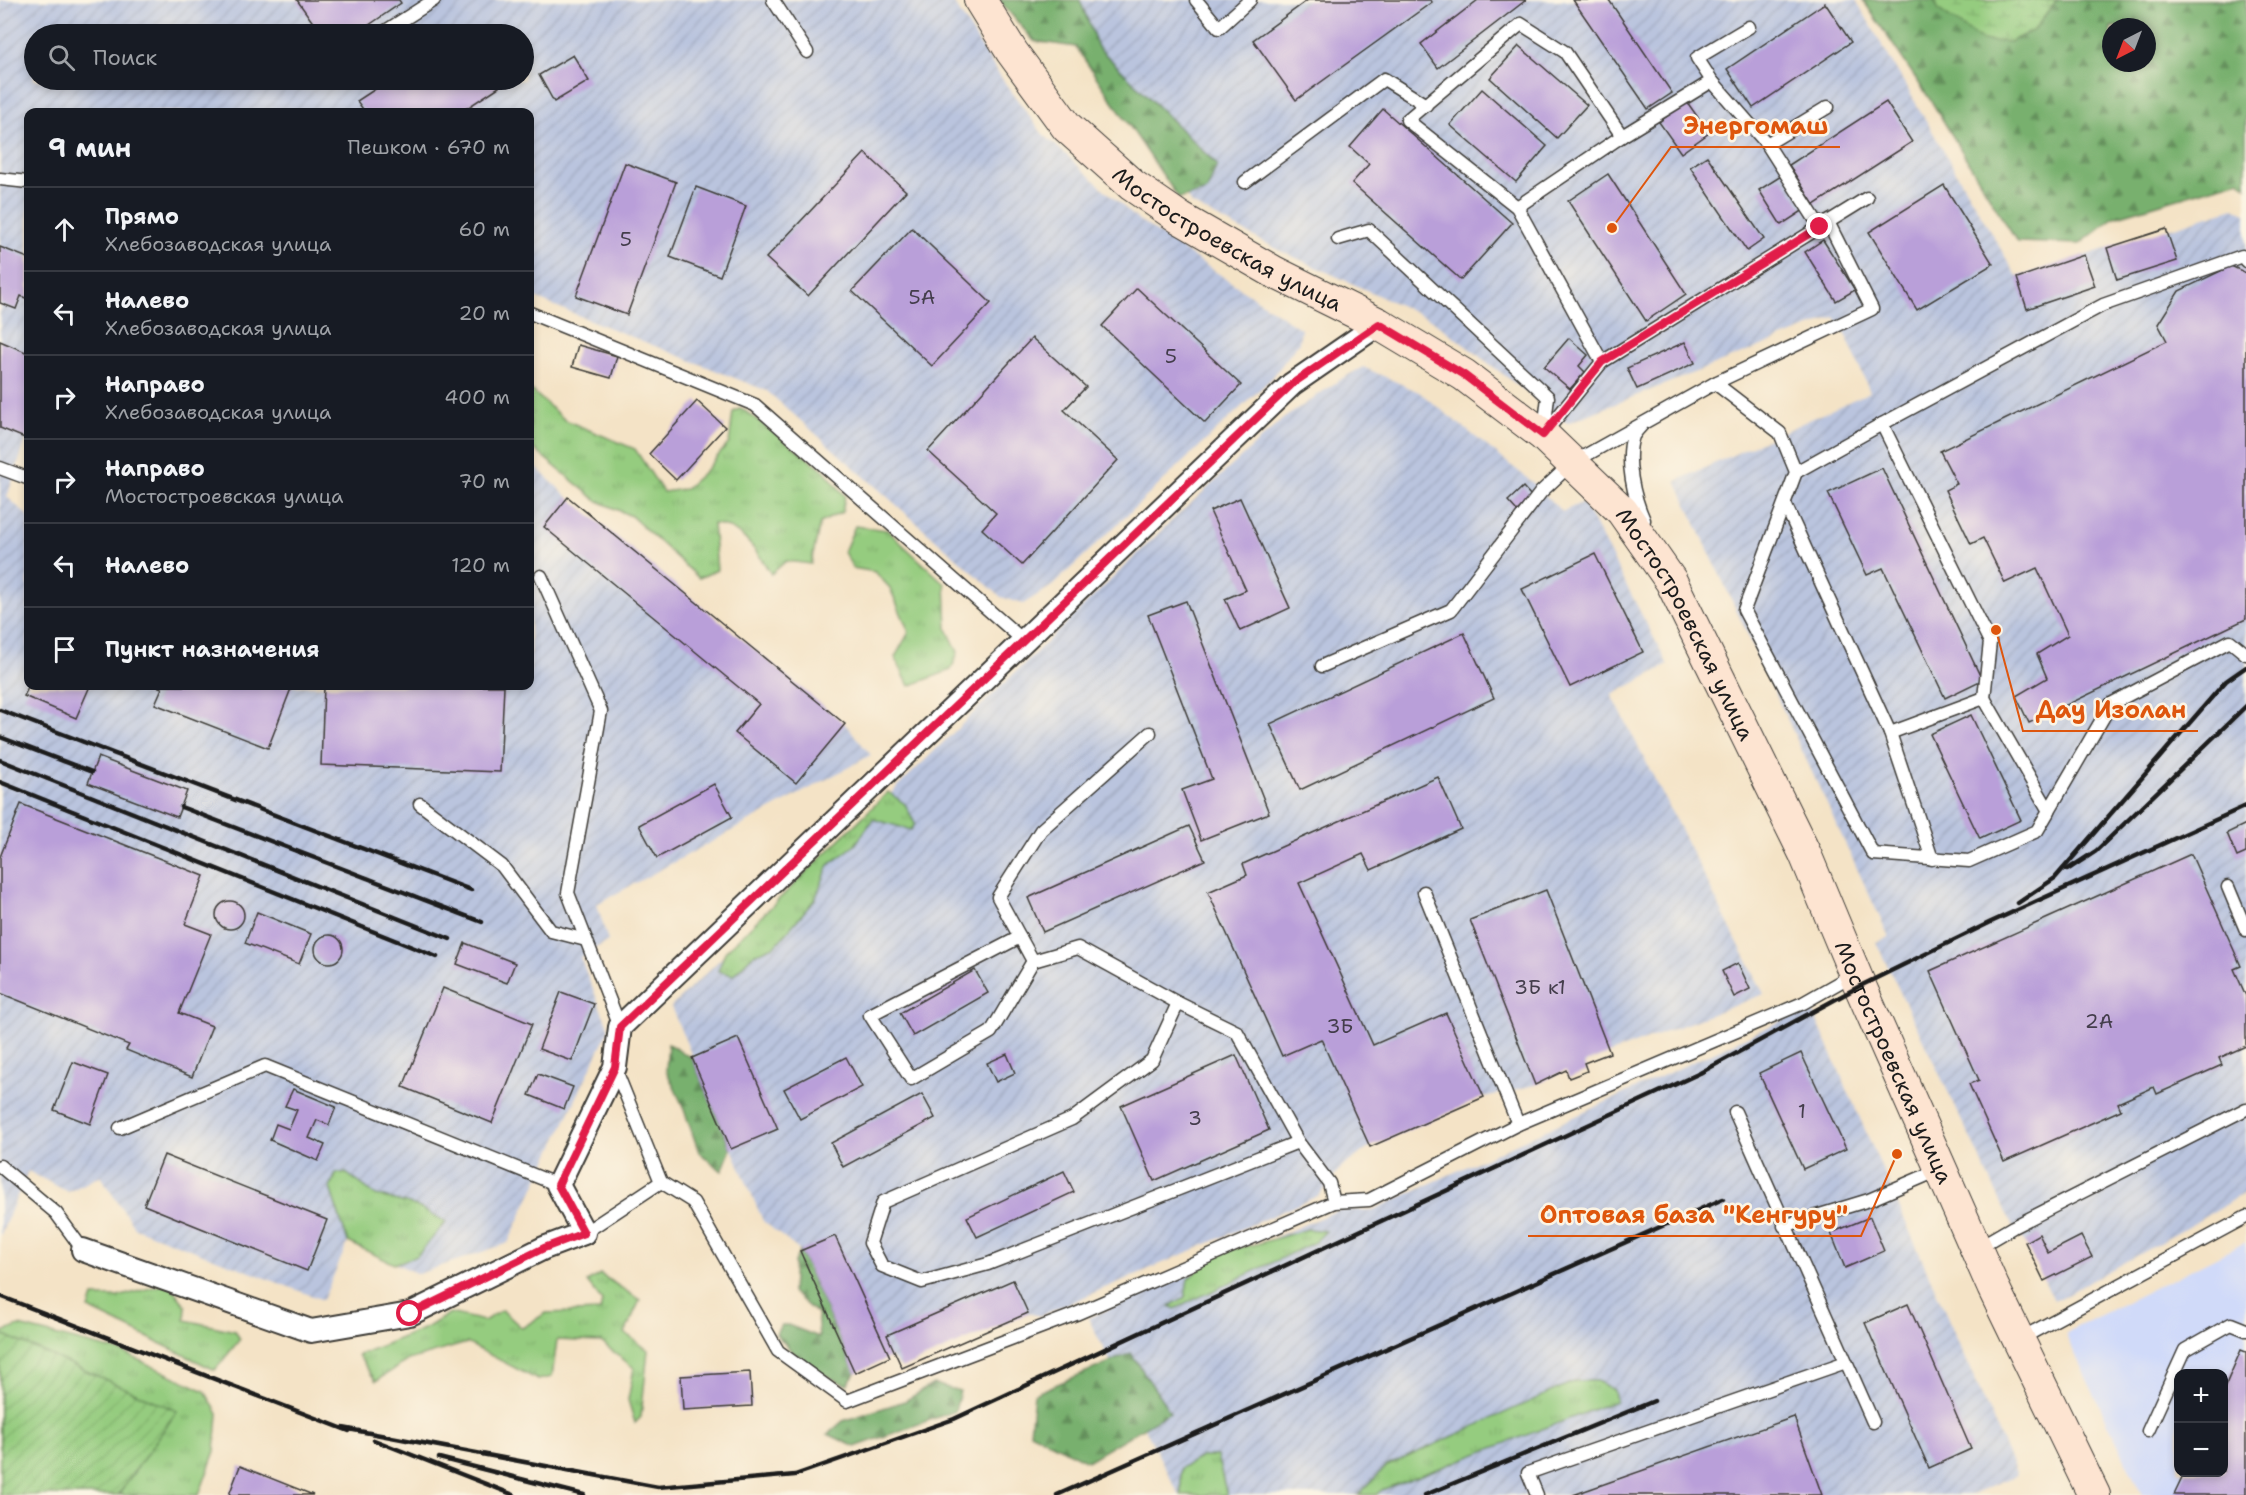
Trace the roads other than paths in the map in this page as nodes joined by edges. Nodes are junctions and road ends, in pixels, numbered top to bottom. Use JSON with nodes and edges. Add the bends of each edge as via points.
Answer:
{"nodes":[{"id":1,"x":434,"y":0,"type":"edge"},
{"id":2,"x":773,"y":0,"type":"edge"},
{"id":3,"x":980,"y":0,"type":"edge"},
{"id":4,"x":1196,"y":0,"type":"edge"},
{"id":5,"x":1250,"y":0,"type":"edge"},
{"id":6,"x":397,"y":24,"type":"edge"},
{"id":7,"x":1749,"y":27,"type":"dead end"},
{"id":8,"x":807,"y":52,"type":"dead end"},
{"id":9,"x":1712,"y":81,"type":"junction"},
{"id":10,"x":1426,"y":105,"type":"junction"},
{"id":11,"x":1828,"y":107,"type":"dead end"},
{"id":12,"x":1622,"y":136,"type":"junction"},
{"id":13,"x":1767,"y":144,"type":"junction"},
{"id":14,"x":0,"y":179,"type":"edge"},
{"id":15,"x":24,"y":182,"type":"edge"},
{"id":16,"x":1245,"y":182,"type":"dead end"},
{"id":17,"x":1867,"y":198,"type":"dead end"},
{"id":18,"x":1517,"y":207,"type":"junction"},
{"id":19,"x":1824,"y":225,"type":"junction"},
{"id":20,"x":1338,"y":239,"type":"dead end"},
{"id":21,"x":2246,"y":261,"type":"edge"},
{"id":22,"x":534,"y":315,"type":"edge"},
{"id":23,"x":1379,"y":324,"type":"junction"},
{"id":24,"x":1602,"y":362,"type":"junction"},
{"id":25,"x":1714,"y":383,"type":"junction"},
{"id":26,"x":1644,"y":423,"type":"junction"},
{"id":27,"x":1882,"y":424,"type":"junction"},
{"id":28,"x":1543,"y":435,"type":"junction"},
{"id":29,"x":1572,"y":463,"type":"junction"},
{"id":30,"x":0,"y":468,"type":"edge"},
{"id":31,"x":1796,"y":472,"type":"junction"},
{"id":32,"x":24,"y":477,"type":"edge"},
{"id":33,"x":1785,"y":504,"type":"junction"},
{"id":34,"x":541,"y":576,"type":"dead end"},
{"id":35,"x":1671,"y":581,"type":"junction"},
{"id":36,"x":1024,"y":641,"type":"junction"},
{"id":37,"x":2246,"y":654,"type":"edge"},
{"id":38,"x":1322,"y":666,"type":"dead end"},
{"id":39,"x":1984,"y":698,"type":"junction"},
{"id":40,"x":1150,"y":732,"type":"dead end"},
{"id":41,"x":1890,"y":733,"type":"junction"},
{"id":42,"x":420,"y":804,"type":"dead end"},
{"id":43,"x":2049,"y":811,"type":"junction"},
{"id":44,"x":1932,"y":859,"type":"junction"},
{"id":45,"x":2228,"y":887,"type":"dead end"},
{"id":46,"x":1424,"y":892,"type":"dead end"},
{"id":47,"x":2246,"y":930,"type":"edge"},
{"id":48,"x":1020,"y":937,"type":"junction"},
{"id":49,"x":586,"y":940,"type":"junction"},
{"id":50,"x":1033,"y":961,"type":"junction"},
{"id":51,"x":1855,"y":974,"type":"junction"},
{"id":52,"x":1178,"y":1003,"type":"junction"},
{"id":53,"x":620,"y":1027,"type":"junction"},
{"id":54,"x":615,"y":1067,"type":"junction"},
{"id":55,"x":2246,"y":1108,"type":"edge"},
{"id":56,"x":1735,"y":1112,"type":"dead end"},
{"id":57,"x":1518,"y":1124,"type":"junction"},
{"id":58,"x":120,"y":1128,"type":"dead end"},
{"id":59,"x":1298,"y":1142,"type":"junction"},
{"id":60,"x":0,"y":1166,"type":"edge"},
{"id":61,"x":1942,"y":1169,"type":"junction"},
{"id":62,"x":662,"y":1182,"type":"junction"},
{"id":63,"x":558,"y":1185,"type":"junction"},
{"id":64,"x":1335,"y":1202,"type":"junction"},
{"id":65,"x":2246,"y":1217,"type":"edge"},
{"id":66,"x":1784,"y":1226,"type":"junction"},
{"id":67,"x":584,"y":1233,"type":"junction"},
{"id":68,"x":1976,"y":1249,"type":"junction"},
{"id":69,"x":82,"y":1250,"type":"joint"},
{"id":70,"x":2246,"y":1330,"type":"edge"},
{"id":71,"x":2017,"y":1340,"type":"junction"},
{"id":72,"x":1846,"y":1362,"type":"junction"},
{"id":73,"x":1873,"y":1422,"type":"dead end"},
{"id":74,"x":2148,"y":1431,"type":"dead end"},
{"id":75,"x":1537,"y":1495,"type":"edge"},
{"id":76,"x":2094,"y":1495,"type":"edge"}],
"edges":[{"from":1,"to":6,"type":"lane"},
{"from":2,"to":8,"type":"lane"},
{"from":3,"to":23,"type":"main road","name":"Мостостроевская улица","via":[[1012,52],[1068,127],[1132,184],[1180,218],[1274,272]]},
{"from":4,"to":5,"type":"lane","via":[[1219,28]]},
{"from":7,"to":9,"type":"lane","via":[[1697,58]]},
{"from":9,"to":12,"type":"lane"},
{"from":9,"to":13,"type":"lane"},
{"from":10,"to":12,"type":"lane","via":[[1521,24],[1565,52]]},
{"from":10,"to":16,"type":"lane","via":[[1384,79]]},
{"from":10,"to":18,"type":"lane","via":[[1407,120]]},
{"from":11,"to":13,"type":"lane"},
{"from":12,"to":18,"type":"lane"},
{"from":13,"to":19,"type":"lane"},
{"from":14,"to":15,"type":"lane"},
{"from":17,"to":19,"type":"lane"},
{"from":18,"to":24,"type":"lane"},
{"from":19,"to":24,"type":"lane"},
{"from":19,"to":25,"type":"lane","via":[[1872,309]]},
{"from":20,"to":28,"type":"lane","via":[[1369,230],[1548,397]]},
{"from":21,"to":27,"type":"lane","via":[[2242,256],[2103,306]]},
{"from":22,"to":36,"type":"lane","via":[[755,405]]},
{"from":23,"to":28,"type":"main road","name":"Мостостроевская улица","via":[[1464,375]]},
{"from":23,"to":36,"type":"street","via":[[1292,384]]},
{"from":24,"to":28,"type":"lane"},
{"from":25,"to":26,"type":"lane"},
{"from":25,"to":31,"type":"lane","via":[[1780,433]]},
{"from":26,"to":29,"type":"lane"},
{"from":26,"to":35,"type":"lane","via":[[1634,436],[1630,466],[1636,502]]},
{"from":27,"to":31,"type":"lane"},
{"from":27,"to":39,"type":"lane","via":[[1990,642]]},
{"from":28,"to":29,"type":"main road","name":"Мостостроевская улица"},
{"from":29,"to":35,"type":"main road","name":"Мостостроевская улица","via":[[1622,511]]},
{"from":29,"to":38,"type":"lane","via":[[1541,492],[1451,610]]},
{"from":30,"to":32,"type":"lane"},
{"from":31,"to":33,"type":"lane"},
{"from":33,"to":41,"type":"lane"},
{"from":33,"to":44,"type":"lane","via":[[1744,610],[1873,854]]},
{"from":34,"to":49,"type":"lane","via":[[601,711],[568,893]]},
{"from":35,"to":51,"type":"main road","name":"Мостостроевская улица","via":[[1805,854]]},
{"from":36,"to":53,"type":"street"},
{"from":37,"to":43,"type":"lane","via":[[2230,641],[2110,704]]},
{"from":39,"to":41,"type":"lane"},
{"from":39,"to":43,"type":"lane"},
{"from":40,"to":48,"type":"lane","via":[[1041,830],[998,897]]},
{"from":41,"to":44,"type":"lane"},
{"from":42,"to":49,"type":"lane","via":[[502,866],[551,931]]},
{"from":43,"to":44,"type":"lane","via":[[2037,831],[1969,861]]},
{"from":45,"to":47,"type":"lane"},
{"from":46,"to":57,"type":"lane"},
{"from":48,"to":50,"type":"lane"},
{"from":48,"to":50,"type":"lane","via":[[870,1015],[911,1079],[991,1032]]},
{"from":49,"to":53,"type":"lane"},
{"from":50,"to":52,"type":"lane","via":[[1078,948]]},
{"from":51,"to":57,"type":"lane","via":[[1803,1003]]},
{"from":51,"to":61,"type":"main road","name":"Мостостроевская улица"},
{"from":52,"to":59,"type":"lane","via":[[1237,1032]]},
{"from":52,"to":59,"type":"lane","via":[[1152,1060],[1072,1119],[883,1202],[870,1243],[882,1266],[922,1282],[988,1264]]},
{"from":53,"to":54,"type":"street"},
{"from":54,"to":62,"type":"lane"},
{"from":54,"to":63,"type":"street"},
{"from":55,"to":68,"type":"lane"},
{"from":56,"to":66,"type":"lane"},
{"from":57,"to":64,"type":"lane","via":[[1369,1200]]},
{"from":58,"to":63,"type":"lane","via":[[265,1066]]},
{"from":59,"to":64,"type":"lane","via":[[1329,1183]]},
{"from":60,"to":69,"type":"lane","via":[[56,1213]]},
{"from":61,"to":66,"type":"lane","via":[[1869,1200]]},
{"from":61,"to":68,"type":"main road","name":"Мостостроевская улица"},
{"from":62,"to":64,"type":"lane","via":[[693,1202],[778,1351],[847,1401],[1076,1314]]},
{"from":62,"to":67,"type":"lane"},
{"from":63,"to":67,"type":"street"},
{"from":65,"to":71,"type":"lane"},
{"from":66,"to":72,"type":"lane"},
{"from":67,"to":69,"type":"street","via":[[544,1248],[410,1314],[311,1331]]},
{"from":68,"to":71,"type":"main road","name":"Мостостроевская улица"},
{"from":70,"to":74,"type":"lane","via":[[2231,1324],[2185,1350]]},
{"from":71,"to":76,"type":"main road","name":"Мостостроевская улица"},
{"from":72,"to":73,"type":"lane"},
{"from":72,"to":75,"type":"lane","via":[[1528,1473]]}]}
